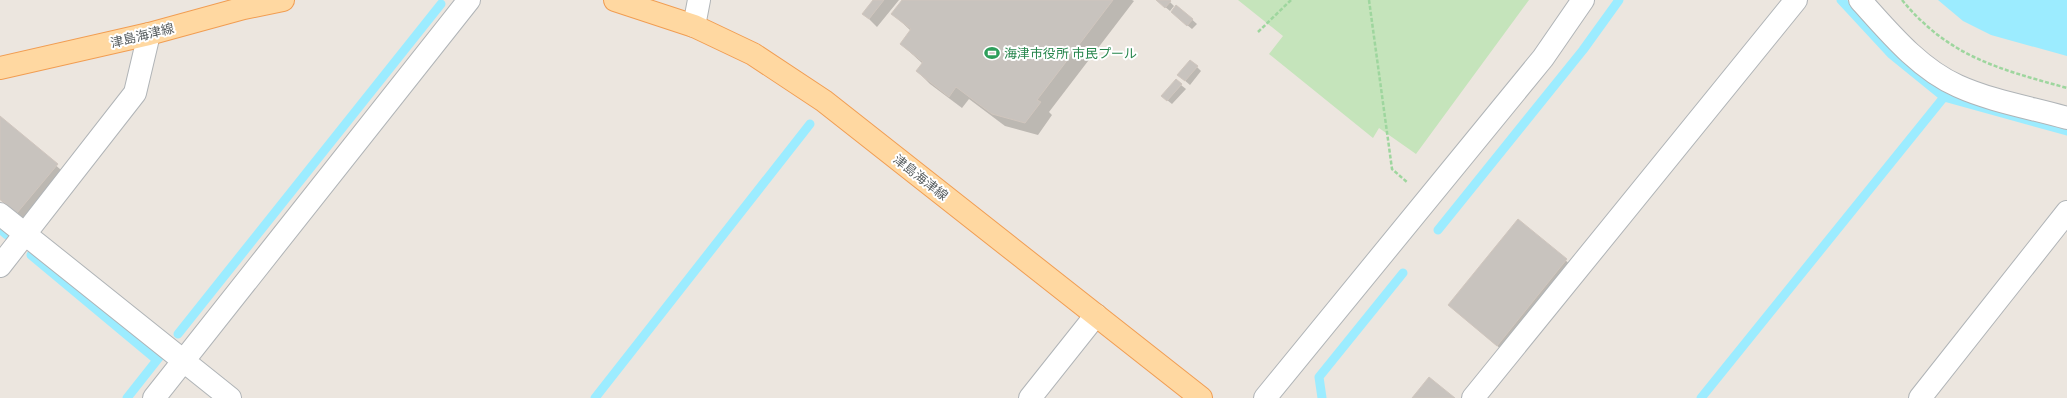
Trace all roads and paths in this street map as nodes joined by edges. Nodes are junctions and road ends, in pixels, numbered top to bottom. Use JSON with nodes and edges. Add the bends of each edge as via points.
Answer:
{"nodes":[{"id":1,"x":283,"y":0,"type":"edge"},
{"id":2,"x":469,"y":0,"type":"edge"},
{"id":3,"x":615,"y":0,"type":"edge"},
{"id":4,"x":699,"y":0,"type":"edge"},
{"id":5,"x":1291,"y":0,"type":"edge"},
{"id":6,"x":1369,"y":0,"type":"edge"},
{"id":7,"x":1583,"y":0,"type":"edge"},
{"id":8,"x":1796,"y":0,"type":"edge"},
{"id":9,"x":1860,"y":0,"type":"edge"},
{"id":10,"x":1902,"y":0,"type":"edge"},
{"id":11,"x":694,"y":26,"type":"junction"},
{"id":12,"x":1258,"y":32,"type":"dead end"},
{"id":13,"x":149,"y":34,"type":"junction"},
{"id":14,"x":0,"y":68,"type":"edge"},
{"id":15,"x":2067,"y":88,"type":"edge"},
{"id":16,"x":2067,"y":118,"type":"edge"},
{"id":17,"x":1410,"y":185,"type":"dead end"},
{"id":18,"x":2067,"y":212,"type":"edge"},
{"id":19,"x":0,"y":214,"type":"edge"},
{"id":20,"x":26,"y":234,"type":"junction"},
{"id":21,"x":0,"y":266,"type":"edge"},
{"id":22,"x":1096,"y":315,"type":"junction"},
{"id":23,"x":183,"y":361,"type":"junction"},
{"id":24,"x":154,"y":398,"type":"edge"},
{"id":25,"x":230,"y":398,"type":"edge"},
{"id":26,"x":1030,"y":398,"type":"edge"},
{"id":27,"x":1201,"y":398,"type":"edge"},
{"id":28,"x":1265,"y":398,"type":"edge"},
{"id":29,"x":1473,"y":398,"type":"edge"},
{"id":30,"x":1920,"y":398,"type":"edge"}],
"edges":[{"from":1,"to":13,"type":"main road","name":"津島海津線"},
{"from":2,"to":23,"type":"street"},
{"from":3,"to":11,"type":"main road","name":"津島海津線"},
{"from":4,"to":11,"type":"street"},
{"from":5,"to":12,"type":"path"},
{"from":6,"to":17,"type":"path","via":[[1392,169]]},
{"from":7,"to":28,"type":"street","via":[[1543,58]]},
{"from":8,"to":29,"type":"street"},
{"from":9,"to":16,"type":"street","via":[[1898,43],[1939,76],[1965,88]]},
{"from":10,"to":15,"type":"path","via":[[1925,25],[1976,60]]},
{"from":11,"to":22,"type":"main road","name":"津島海津線","via":[[753,54],[824,101]]},
{"from":13,"to":14,"type":"main road","name":"津島海津線"},
{"from":13,"to":20,"type":"street","via":[[135,93]]},
{"from":18,"to":30,"type":"street"},
{"from":19,"to":20,"type":"street"},
{"from":20,"to":21,"type":"street"},
{"from":20,"to":23,"type":"street"},
{"from":22,"to":26,"type":"street"},
{"from":22,"to":27,"type":"main road","name":"津島海津線"},
{"from":23,"to":24,"type":"street"},
{"from":23,"to":25,"type":"street"}]}
